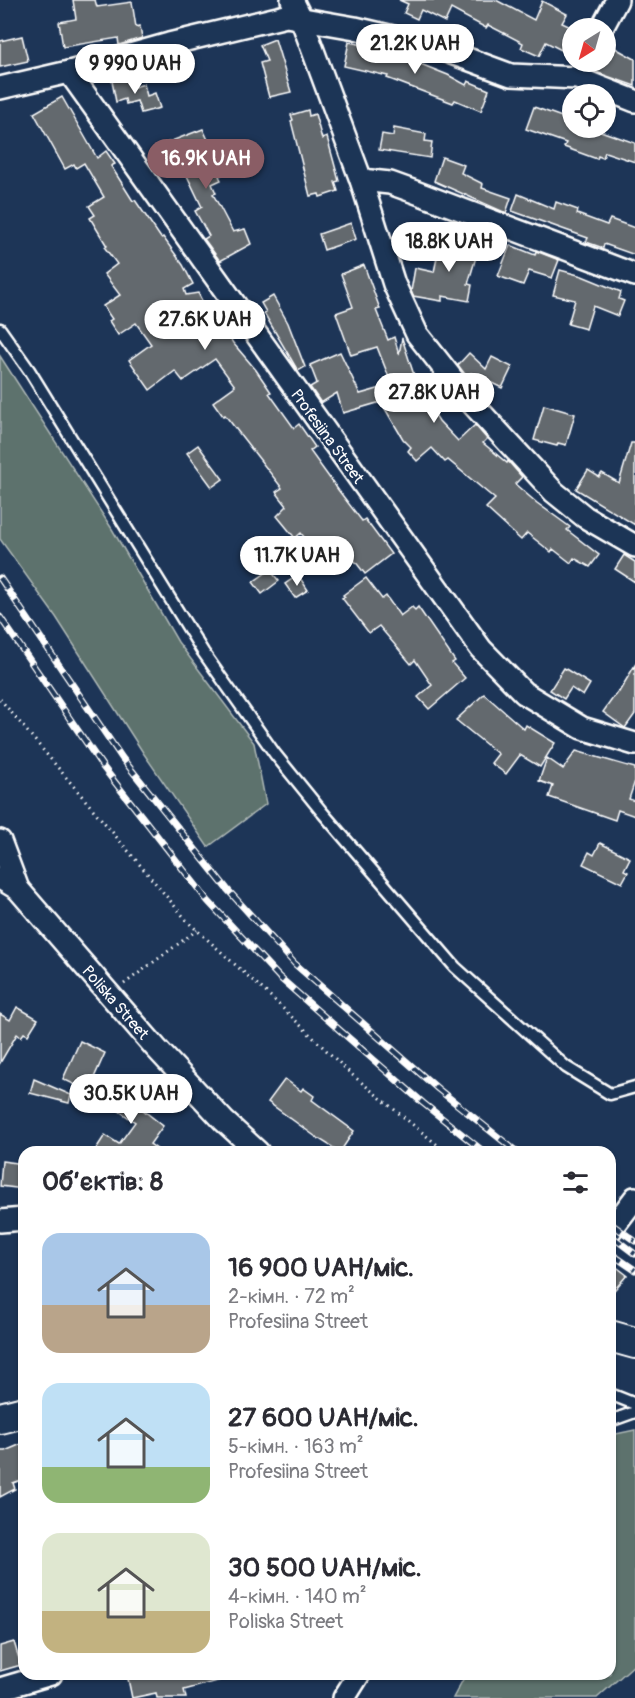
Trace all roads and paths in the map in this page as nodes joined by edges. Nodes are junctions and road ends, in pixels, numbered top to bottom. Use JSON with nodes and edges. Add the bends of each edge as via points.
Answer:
{"nodes":[{"id":1,"x":617,"y":0,"type":"edge"},
{"id":2,"x":296,"y":9,"type":"edge"},
{"id":3,"x":607,"y":18,"type":"edge"},
{"id":4,"x":562,"y":71,"type":"edge"},
{"id":5,"x":69,"y":72,"type":"junction"},
{"id":6,"x":584,"y":72,"type":"edge"},
{"id":7,"x":0,"y":88,"type":"edge"},
{"id":8,"x":635,"y":101,"type":"edge"},
{"id":9,"x":361,"y":180,"type":"junction"},
{"id":10,"x":635,"y":275,"type":"edge"},
{"id":11,"x":0,"y":329,"type":"edge"},
{"id":12,"x":635,"y":546,"type":"edge"},
{"id":13,"x":0,"y":699,"type":"edge"},
{"id":14,"x":635,"y":744,"type":"edge"},
{"id":15,"x":0,"y":841,"type":"edge"},
{"id":16,"x":9,"y":884,"type":"edge"},
{"id":17,"x":197,"y":930,"type":"junction"},
{"id":18,"x":111,"y":994,"type":"junction"},
{"id":19,"x":635,"y":1087,"type":"edge"},
{"id":20,"x":251,"y":1146,"type":"edge"},
{"id":21,"x":439,"y":1146,"type":"edge"},
{"id":22,"x":635,"y":1198,"type":"edge"},
{"id":23,"x":18,"y":1220,"type":"edge"},
{"id":24,"x":0,"y":1221,"type":"edge"},
{"id":25,"x":616,"y":1223,"type":"edge"},
{"id":26,"x":616,"y":1338,"type":"edge"},
{"id":27,"x":635,"y":1343,"type":"edge"},
{"id":28,"x":616,"y":1396,"type":"edge"},
{"id":29,"x":635,"y":1404,"type":"edge"},
{"id":30,"x":635,"y":1412,"type":"edge"},
{"id":31,"x":18,"y":1414,"type":"edge"},
{"id":32,"x":0,"y":1418,"type":"edge"},
{"id":33,"x":616,"y":1419,"type":"edge"},
{"id":34,"x":31,"y":1680,"type":"edge"},
{"id":35,"x":354,"y":1680,"type":"edge"},
{"id":36,"x":0,"y":1689,"type":"edge"},
{"id":37,"x":344,"y":1698,"type":"edge"}],
"edges":[{"from":1,"to":3,"type":"street"},
{"from":2,"to":4,"type":"street","via":[[435,47],[511,75]]},
{"from":2,"to":5,"type":"street","via":[[286,16]]},
{"from":2,"to":9,"type":"street"},
{"from":5,"to":7,"type":"street"},
{"from":5,"to":14,"type":"street","name":"Profesiina Street","via":[[481,649],[524,693],[582,728]]},
{"from":6,"to":8,"type":"street"},
{"from":9,"to":10,"type":"street","via":[[390,183]]},
{"from":9,"to":12,"type":"street","via":[[394,284],[417,334],[440,366],[554,492],[585,517]]},
{"from":11,"to":19,"type":"lane","via":[[202,652],[322,812],[455,967],[566,1067],[610,1094]]},
{"from":13,"to":17,"type":"path"},
{"from":15,"to":16,"type":"street"},
{"from":16,"to":18,"type":"street","name":"Poliska Street"},
{"from":17,"to":18,"type":"path"},
{"from":17,"to":21,"type":"path","via":[[350,1073]]},
{"from":18,"to":20,"type":"street","name":"Poliska Street","via":[[156,1048]]},
{"from":22,"to":25,"type":"street"},
{"from":23,"to":24,"type":"street"},
{"from":26,"to":27,"type":"street"},
{"from":28,"to":29,"type":"lane"},
{"from":30,"to":33,"type":"lane"},
{"from":31,"to":32,"type":"street"},
{"from":34,"to":36,"type":"street"},
{"from":35,"to":37,"type":"street"}]}
